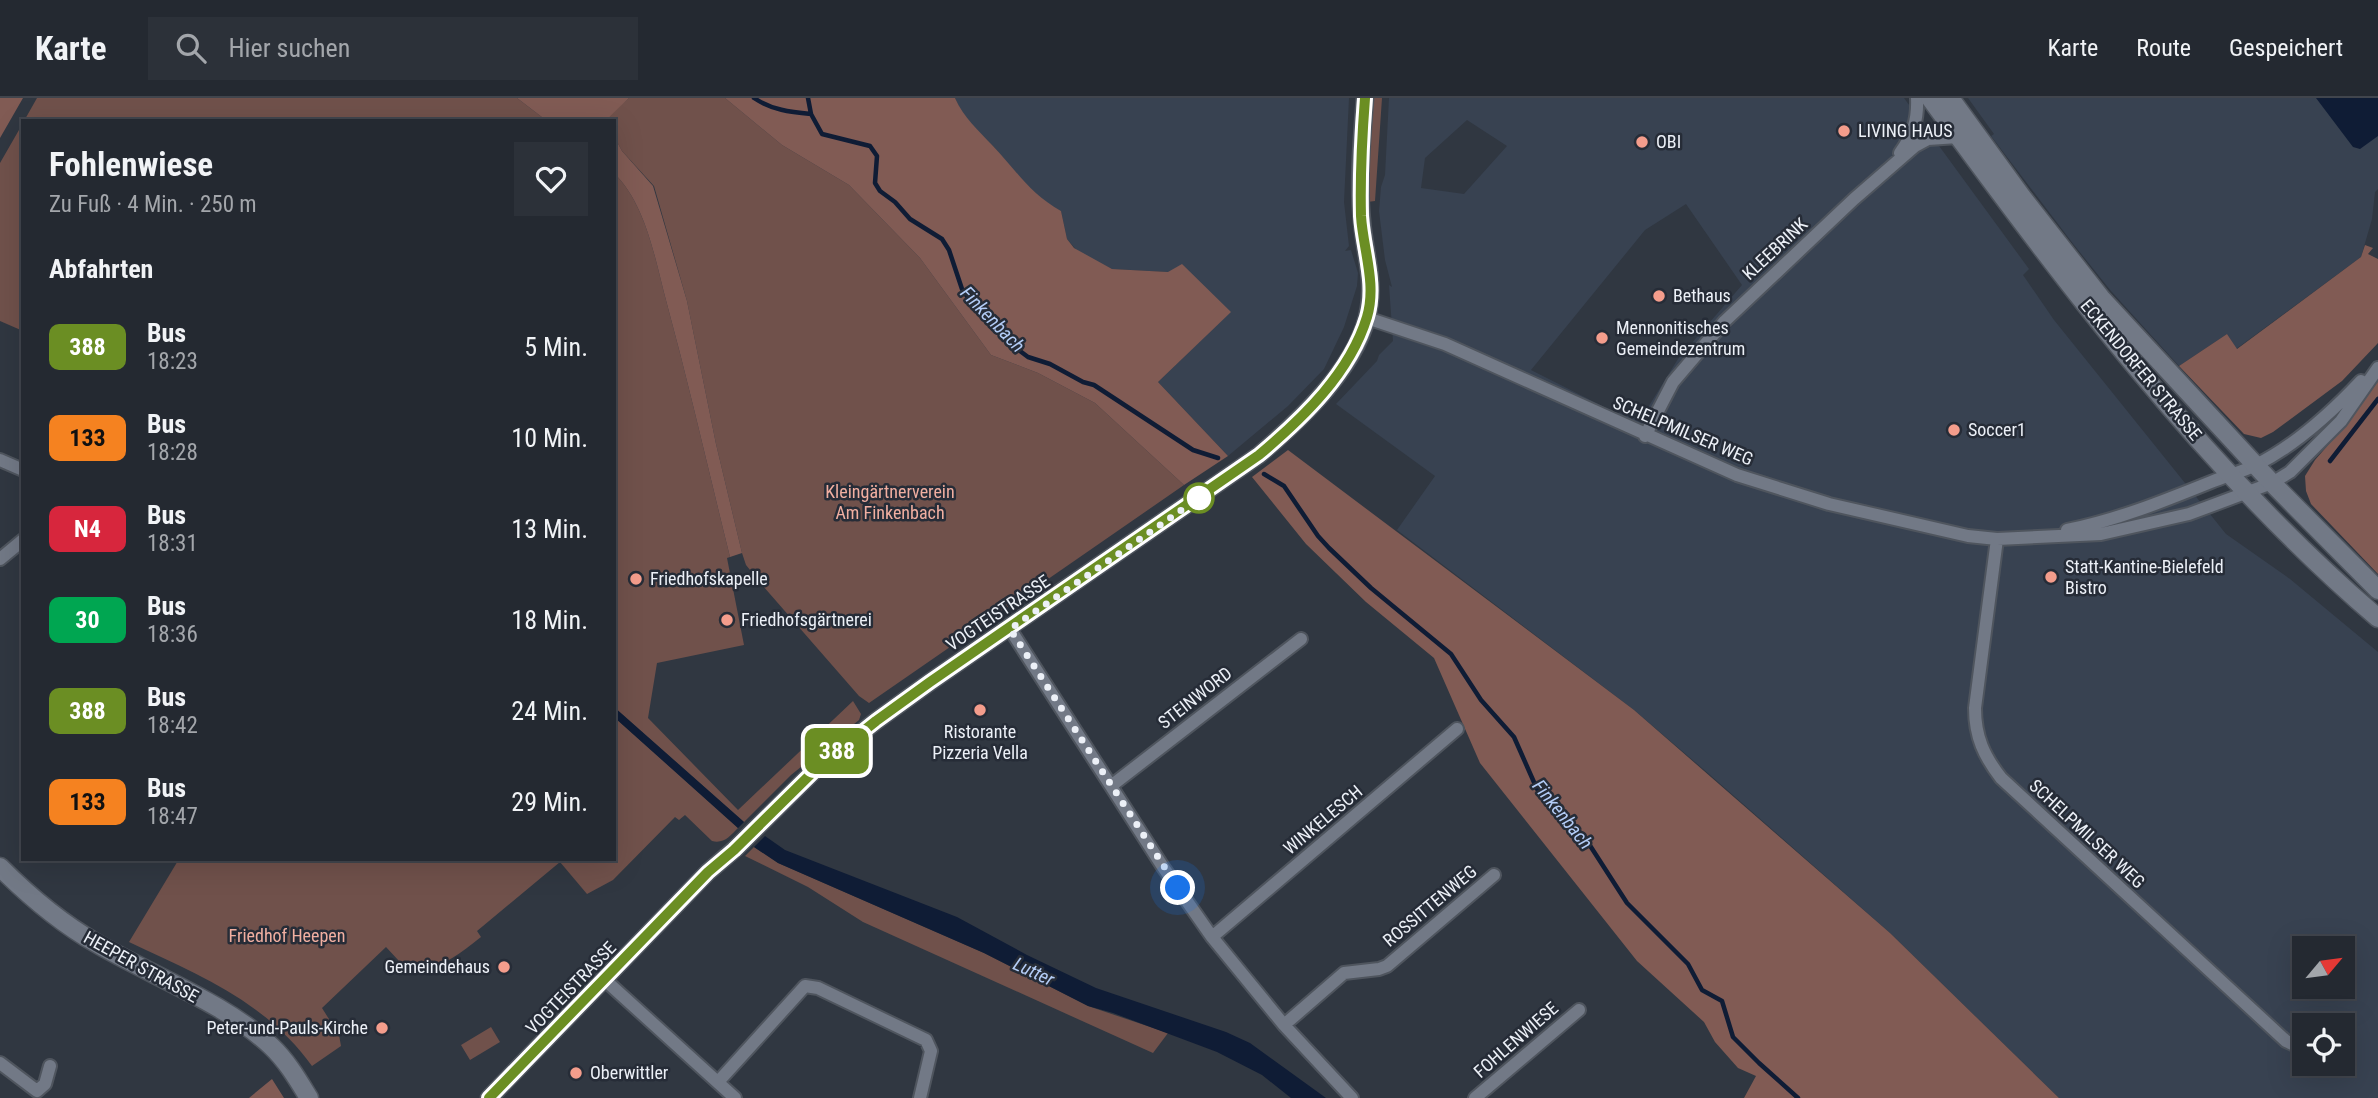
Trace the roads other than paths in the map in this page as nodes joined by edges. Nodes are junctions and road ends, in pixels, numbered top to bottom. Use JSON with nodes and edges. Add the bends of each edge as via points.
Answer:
{"nodes":[{"id":1,"x":1365,"y":98,"type":"edge"},
{"id":2,"x":1917,"y":98,"type":"edge"},
{"id":3,"x":1930,"y":98,"type":"edge"},
{"id":4,"x":1950,"y":98,"type":"edge"},
{"id":5,"x":1958,"y":137,"type":"junction"},
{"id":6,"x":1892,"y":164,"type":"junction"},
{"id":7,"x":1367,"y":318,"type":"junction"},
{"id":8,"x":2378,"y":366,"type":"edge"},
{"id":9,"x":1645,"y":436,"type":"junction"},
{"id":10,"x":0,"y":460,"type":"edge"},
{"id":11,"x":2256,"y":465,"type":"junction"},
{"id":12,"x":21,"y":469,"type":"edge"},
{"id":13,"x":2230,"y":474,"type":"junction"},
{"id":14,"x":2272,"y":483,"type":"junction"},
{"id":15,"x":2245,"y":491,"type":"junction"},
{"id":16,"x":1997,"y":539,"type":"junction"},
{"id":17,"x":2022,"y":539,"type":"junction"},
{"id":18,"x":21,"y":542,"type":"edge"},
{"id":19,"x":0,"y":559,"type":"edge"},
{"id":20,"x":2378,"y":590,"type":"edge"},
{"id":21,"x":2378,"y":618,"type":"edge"},
{"id":22,"x":1010,"y":629,"type":"junction"},
{"id":23,"x":1301,"y":639,"type":"dead end"},
{"id":24,"x":1457,"y":729,"type":"dead end"},
{"id":25,"x":1111,"y":786,"type":"junction"},
{"id":26,"x":3,"y":875,"type":"edge"},
{"id":27,"x":1494,"y":875,"type":"dead end"},
{"id":28,"x":1212,"y":937,"type":"junction"},
{"id":29,"x":605,"y":980,"type":"junction"},
{"id":30,"x":1579,"y":1010,"type":"dead end"},
{"id":31,"x":1284,"y":1025,"type":"junction"},
{"id":32,"x":2292,"y":1044,"type":"edge"},
{"id":33,"x":0,"y":1063,"type":"edge"},
{"id":34,"x":50,"y":1066,"type":"dead end"},
{"id":35,"x":718,"y":1082,"type":"junction"},
{"id":36,"x":309,"y":1098,"type":"edge"},
{"id":37,"x":489,"y":1098,"type":"edge"},
{"id":38,"x":735,"y":1098,"type":"edge"},
{"id":39,"x":920,"y":1098,"type":"edge"},
{"id":40,"x":1352,"y":1098,"type":"edge"},
{"id":41,"x":1475,"y":1098,"type":"edge"}],
"edges":[{"from":1,"to":7,"type":"street","name":"VOGTEISTRASSE","via":[[1361,188],[1370,285]]},
{"from":2,"to":6,"type":"street","name":"KLEEBRINK","via":[[1912,136]]},
{"from":3,"to":5,"type":"main road","name":"ECKENDORFER STRASSE"},
{"from":4,"to":11,"type":"main road","name":"ECKENDORFER STRASSE","via":[[2101,298]]},
{"from":5,"to":6,"type":"street","name":"KLEEBRINK","via":[[1928,139]]},
{"from":5,"to":13,"type":"main road","name":"ECKENDORFER STRASSE","via":[[2106,329]]},
{"from":6,"to":9,"type":"street","name":"KLEEBRINK","via":[[1724,321],[1673,382]]},
{"from":7,"to":9,"type":"street","name":"SCHELPMILSER WEG","via":[[1444,344]]},
{"from":7,"to":22,"type":"street","name":"VOGTEISTRASSE","via":[[1342,368],[1279,439]]},
{"from":8,"to":11,"type":"street","name":"SCHELPMILSER WEG","via":[[2334,410]]},
{"from":8,"to":14,"type":"street","name":"SCHELPMILSER WEG","via":[[2341,421],[2290,472]]},
{"from":9,"to":16,"type":"street","name":"SCHELPMILSER WEG","via":[[1737,475],[1829,504]]},
{"from":10,"to":12,"type":"street"},
{"from":11,"to":13,"type":"street","name":"SCHELPMILSER WEG"},
{"from":11,"to":14,"type":"main road","name":"ECKENDORFER STRASSE"},
{"from":13,"to":15,"type":"main road","name":"ECKENDORFER STRASSE"},
{"from":13,"to":17,"type":"street","name":"SCHELPMILSER WEG","via":[[2095,524]]},
{"from":14,"to":15,"type":"street","name":"SCHELPMILSER WEG"},
{"from":14,"to":20,"type":"main road","name":"ECKENDORFER STRASSE"},
{"from":15,"to":17,"type":"street","name":"SCHELPMILSER WEG","via":[[2189,514],[2101,534]]},
{"from":15,"to":21,"type":"main road","name":"ECKENDORFER STRASSE"},
{"from":16,"to":17,"type":"street","name":"SCHELPMILSER WEG"},
{"from":16,"to":32,"type":"street","name":"SCHELPMILSER WEG","via":[[1975,708],[1979,744],[1988,761],[2001,778]]},
{"from":18,"to":19,"type":"street"},
{"from":22,"to":25,"type":"street"},
{"from":22,"to":29,"type":"street","name":"VOGTEISTRASSE","via":[[876,721],[808,776]]},
{"from":23,"to":25,"type":"street","name":"STEINWORD"},
{"from":24,"to":28,"type":"street","name":"WINKELESCH"},
{"from":25,"to":28,"type":"street"},
{"from":26,"to":36,"type":"main road","name":"HEEPER STRASSE","via":[[94,943],[242,1024],[283,1059]]},
{"from":27,"to":31,"type":"street","name":"ROSSITTENWEG","via":[[1387,966],[1344,973]]},
{"from":28,"to":31,"type":"street"},
{"from":29,"to":35,"type":"street"},
{"from":29,"to":37,"type":"street","name":"VOGTEISTRASSE"},
{"from":30,"to":41,"type":"street","name":"FOHLENWIESE"},
{"from":31,"to":40,"type":"street"},
{"from":33,"to":34,"type":"street","via":[[37,1091],[45,1084]]},
{"from":35,"to":38,"type":"street"},
{"from":35,"to":39,"type":"street","via":[[805,986],[926,1040],[931,1051]]}]}
